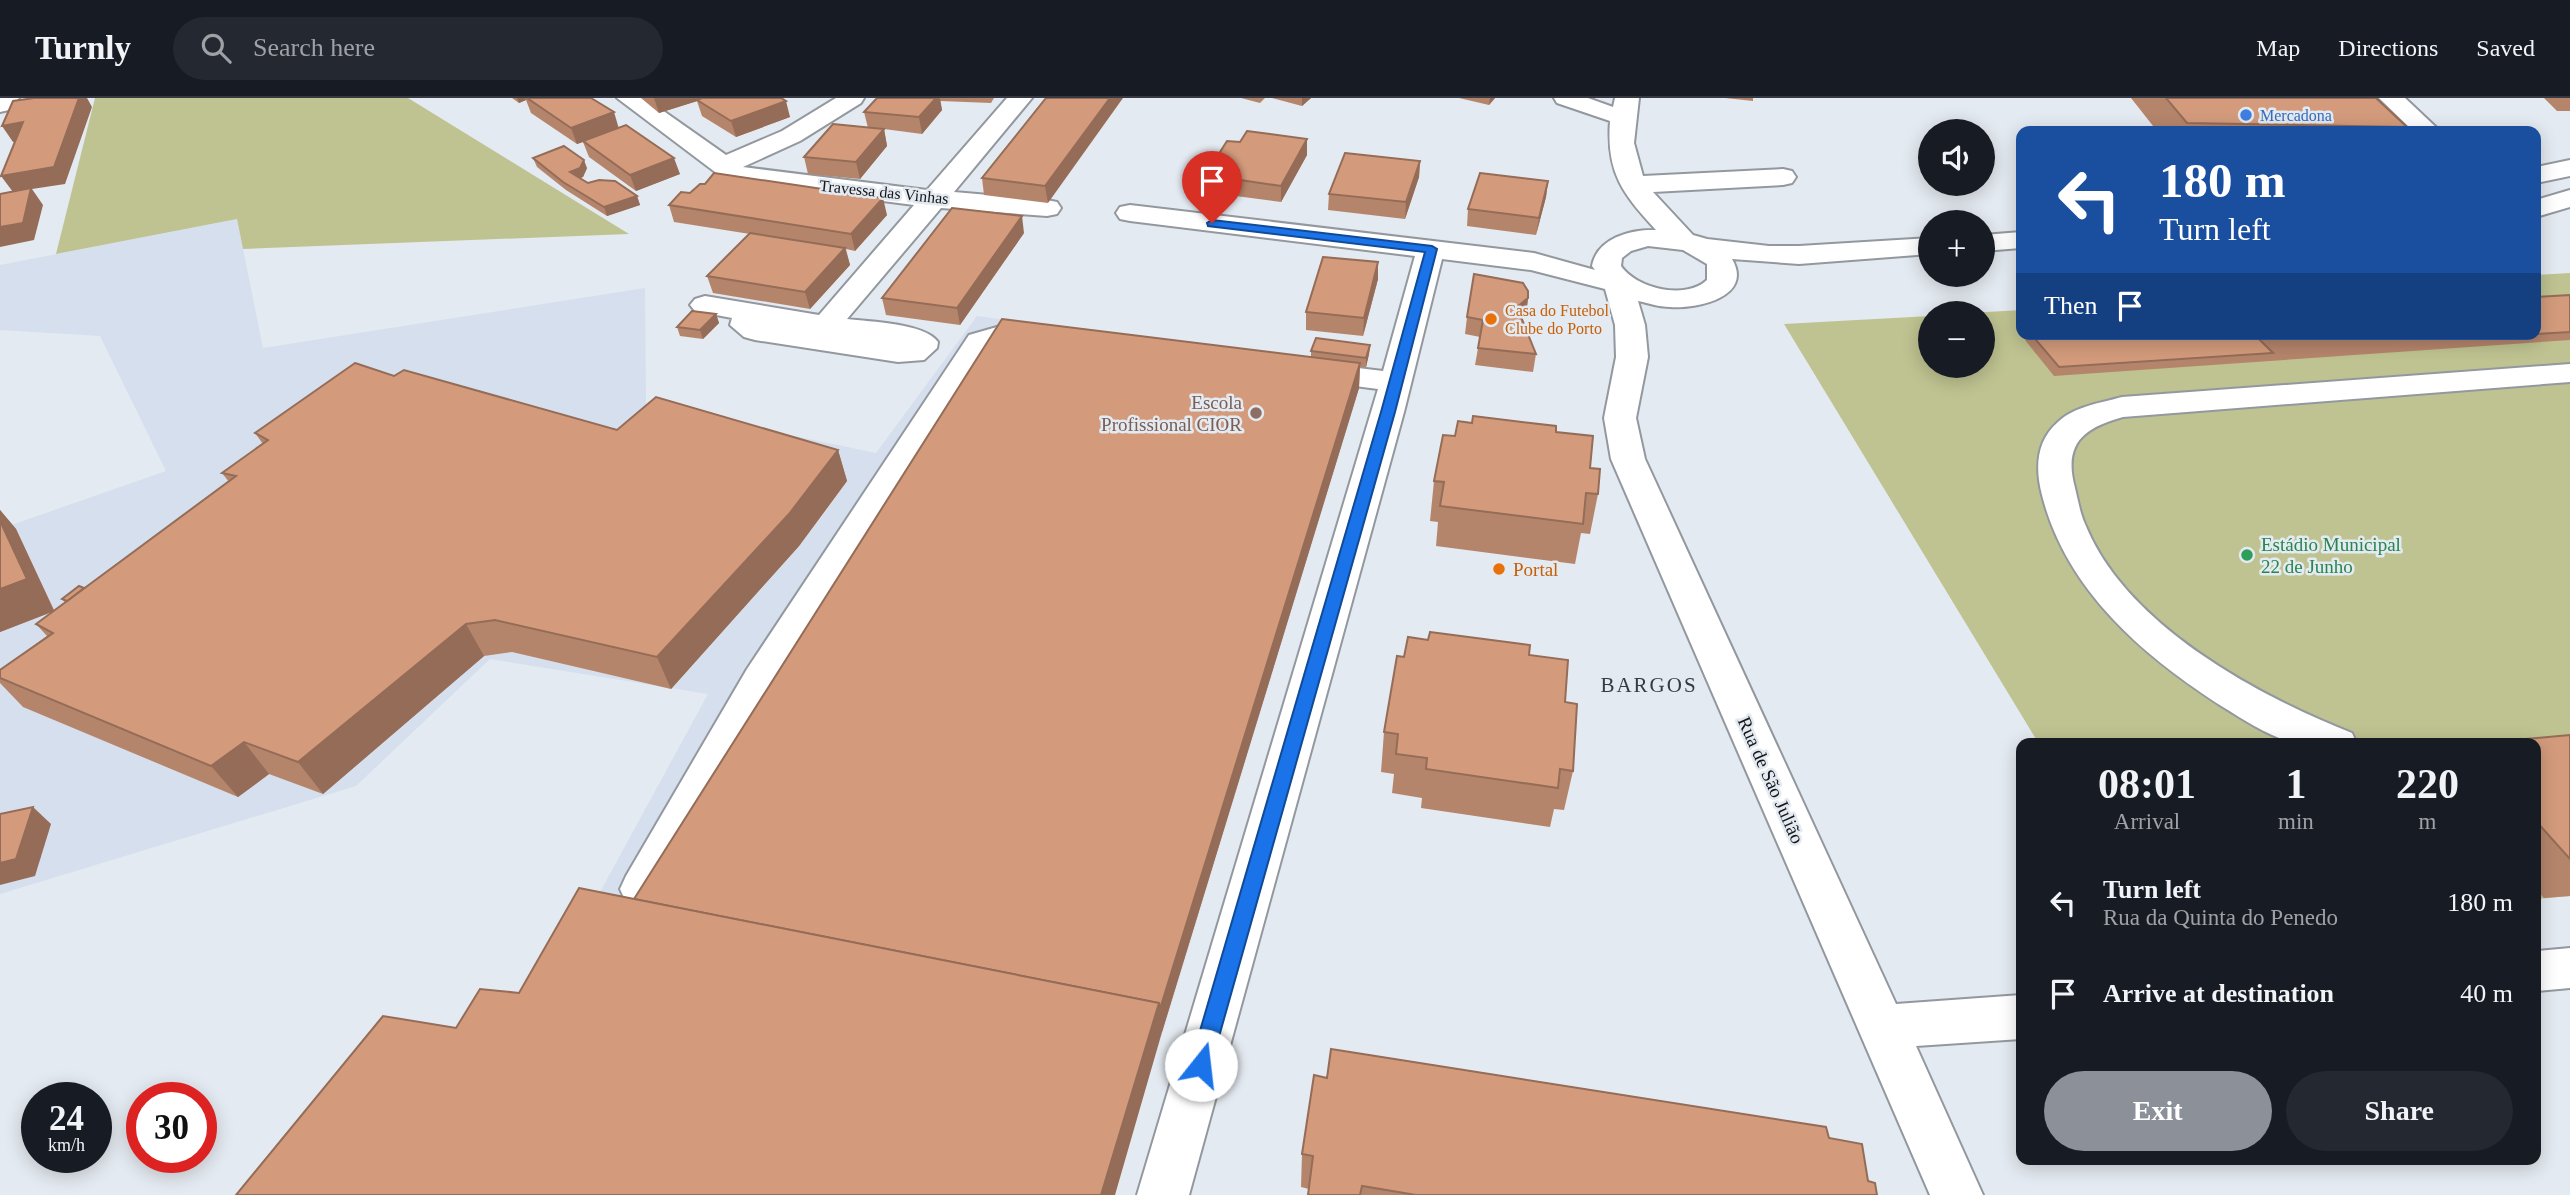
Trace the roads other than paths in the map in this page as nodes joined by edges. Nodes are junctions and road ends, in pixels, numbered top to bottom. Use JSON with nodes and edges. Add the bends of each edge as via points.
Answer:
{"nodes":[{"id":1,"x":7,"y":98,"type":"edge"},
{"id":2,"x":629,"y":98,"type":"edge"},
{"id":3,"x":852,"y":98,"type":"edge"},
{"id":4,"x":1020,"y":98,"type":"edge"},
{"id":5,"x":1566,"y":98,"type":"edge"},
{"id":6,"x":2391,"y":98,"type":"edge"},
{"id":7,"x":0,"y":105,"type":"edge"},
{"id":8,"x":1625,"y":107,"type":"edge"},
{"id":9,"x":2422,"y":126,"type":"edge"},
{"id":10,"x":724,"y":165,"type":"junction"},
{"id":11,"x":2570,"y":168,"type":"edge"},
{"id":12,"x":2541,"y":173,"type":"edge"},
{"id":13,"x":1783,"y":177,"type":"dead end"},
{"id":14,"x":1632,"y":185,"type":"junction"},
{"id":15,"x":937,"y":198,"type":"junction"},
{"id":16,"x":2570,"y":198,"type":"edge"},
{"id":17,"x":2541,"y":207,"type":"edge"},
{"id":18,"x":1047,"y":208,"type":"edge"},
{"id":19,"x":1130,"y":213,"type":"dead end"},
{"id":20,"x":2016,"y":240,"type":"edge"},
{"id":21,"x":1995,"y":242,"type":"edge"},
{"id":22,"x":1692,"y":244,"type":"junction"},
{"id":23,"x":1918,"y":247,"type":"edge"},
{"id":24,"x":1432,"y":249,"type":"junction"},
{"id":25,"x":1614,"y":250,"type":"junction"},
{"id":26,"x":2016,"y":253,"type":"edge"},
{"id":27,"x":1995,"y":255,"type":"edge"},
{"id":28,"x":1918,"y":260,"type":"edge"},
{"id":29,"x":1534,"y":262,"type":"junction"},
{"id":30,"x":1618,"y":282,"type":"junction"},
{"id":31,"x":1707,"y":294,"type":"junction"},
{"id":32,"x":705,"y":305,"type":"dead end"},
{"id":33,"x":755,"y":315,"type":"junction"},
{"id":34,"x":827,"y":324,"type":"junction"},
{"id":35,"x":1653,"y":337,"type":"junction"},
{"id":36,"x":1081,"y":341,"type":"edge"},
{"id":37,"x":1270,"y":366,"type":"edge"},
{"id":38,"x":2570,"y":373,"type":"edge"},
{"id":39,"x":1396,"y":382,"type":"junction"},
{"id":40,"x":2322,"y":738,"type":"edge"},
{"id":41,"x":642,"y":889,"type":"edge"},
{"id":42,"x":2570,"y":968,"type":"edge"},
{"id":43,"x":2541,"y":971,"type":"edge"},
{"id":44,"x":2016,"y":1017,"type":"edge"},
{"id":45,"x":1882,"y":1027,"type":"junction"},
{"id":46,"x":1163,"y":1195,"type":"edge"},
{"id":47,"x":1957,"y":1195,"type":"edge"}],
"edges":[{"from":1,"to":7,"type":"street"},
{"from":2,"to":10,"type":"street","name":"Travessa das Vinhas"},
{"from":3,"to":10,"type":"street","via":[[793,136]]},
{"from":4,"to":15,"type":"street"},
{"from":5,"to":8,"type":"street","via":[[1606,113]]},
{"from":6,"to":9,"type":"street"},
{"from":8,"to":14,"type":"street","via":[[1623,161]]},
{"from":10,"to":15,"type":"street","name":"Travessa das Vinhas","via":[[743,175]]},
{"from":11,"to":12,"type":"street"},
{"from":13,"to":14,"type":"street"},
{"from":14,"to":22,"type":"street"},
{"from":14,"to":25,"type":"street","via":[[1631,210]]},
{"from":15,"to":18,"type":"street","name":"Travessa das Vinhas"},
{"from":15,"to":34,"type":"street"},
{"from":16,"to":17,"type":"street"},
{"from":19,"to":24,"type":"street"},
{"from":20,"to":21,"type":"street"},
{"from":22,"to":23,"type":"street","via":[[1769,255]]},
{"from":22,"to":25,"type":"street","via":[[1647,237]]},
{"from":22,"to":31,"type":"street","via":[[1722,264],[1725,274],[1722,284]]},
{"from":24,"to":29,"type":"street"},
{"from":24,"to":39,"type":"street"},
{"from":25,"to":29,"type":"street"},
{"from":25,"to":30,"type":"street","name":"Rua de São Julião","via":[[1607,263]]},
{"from":26,"to":27,"type":"street"},
{"from":28,"to":31,"type":"street","via":[[1784,269]]},
{"from":29,"to":30,"type":"street"},
{"from":30,"to":31,"type":"street","via":[[1657,298],[1680,300]]},
{"from":30,"to":35,"type":"street","name":"Rua de São Julião","via":[[1630,325]]},
{"from":31,"to":35,"type":"street"},
{"from":32,"to":33,"type":"street"},
{"from":33,"to":34,"type":"street"},
{"from":33,"to":34,"type":"street","via":[[746,319],[745,325],[755,331],[913,354],[922,348],[923,342],[911,337]]},
{"from":35,"to":45,"type":"street","name":"Rua de São Julião","via":[[1620,418],[1628,459]]},
{"from":36,"to":41,"type":"street","via":[[1014,332],[980,341],[761,679]]},
{"from":37,"to":39,"type":"street"},
{"from":38,"to":40,"type":"street","via":[[2122,407],[2090,415],[2068,428],[2057,449],[2057,498],[2067,526],[2099,581],[2153,636],[2199,671],[2241,699]]},
{"from":39,"to":46,"type":"street"},
{"from":42,"to":43,"type":"street"},
{"from":44,"to":45,"type":"street"},
{"from":45,"to":47,"type":"street","name":"Rua de São Julião"}]}
